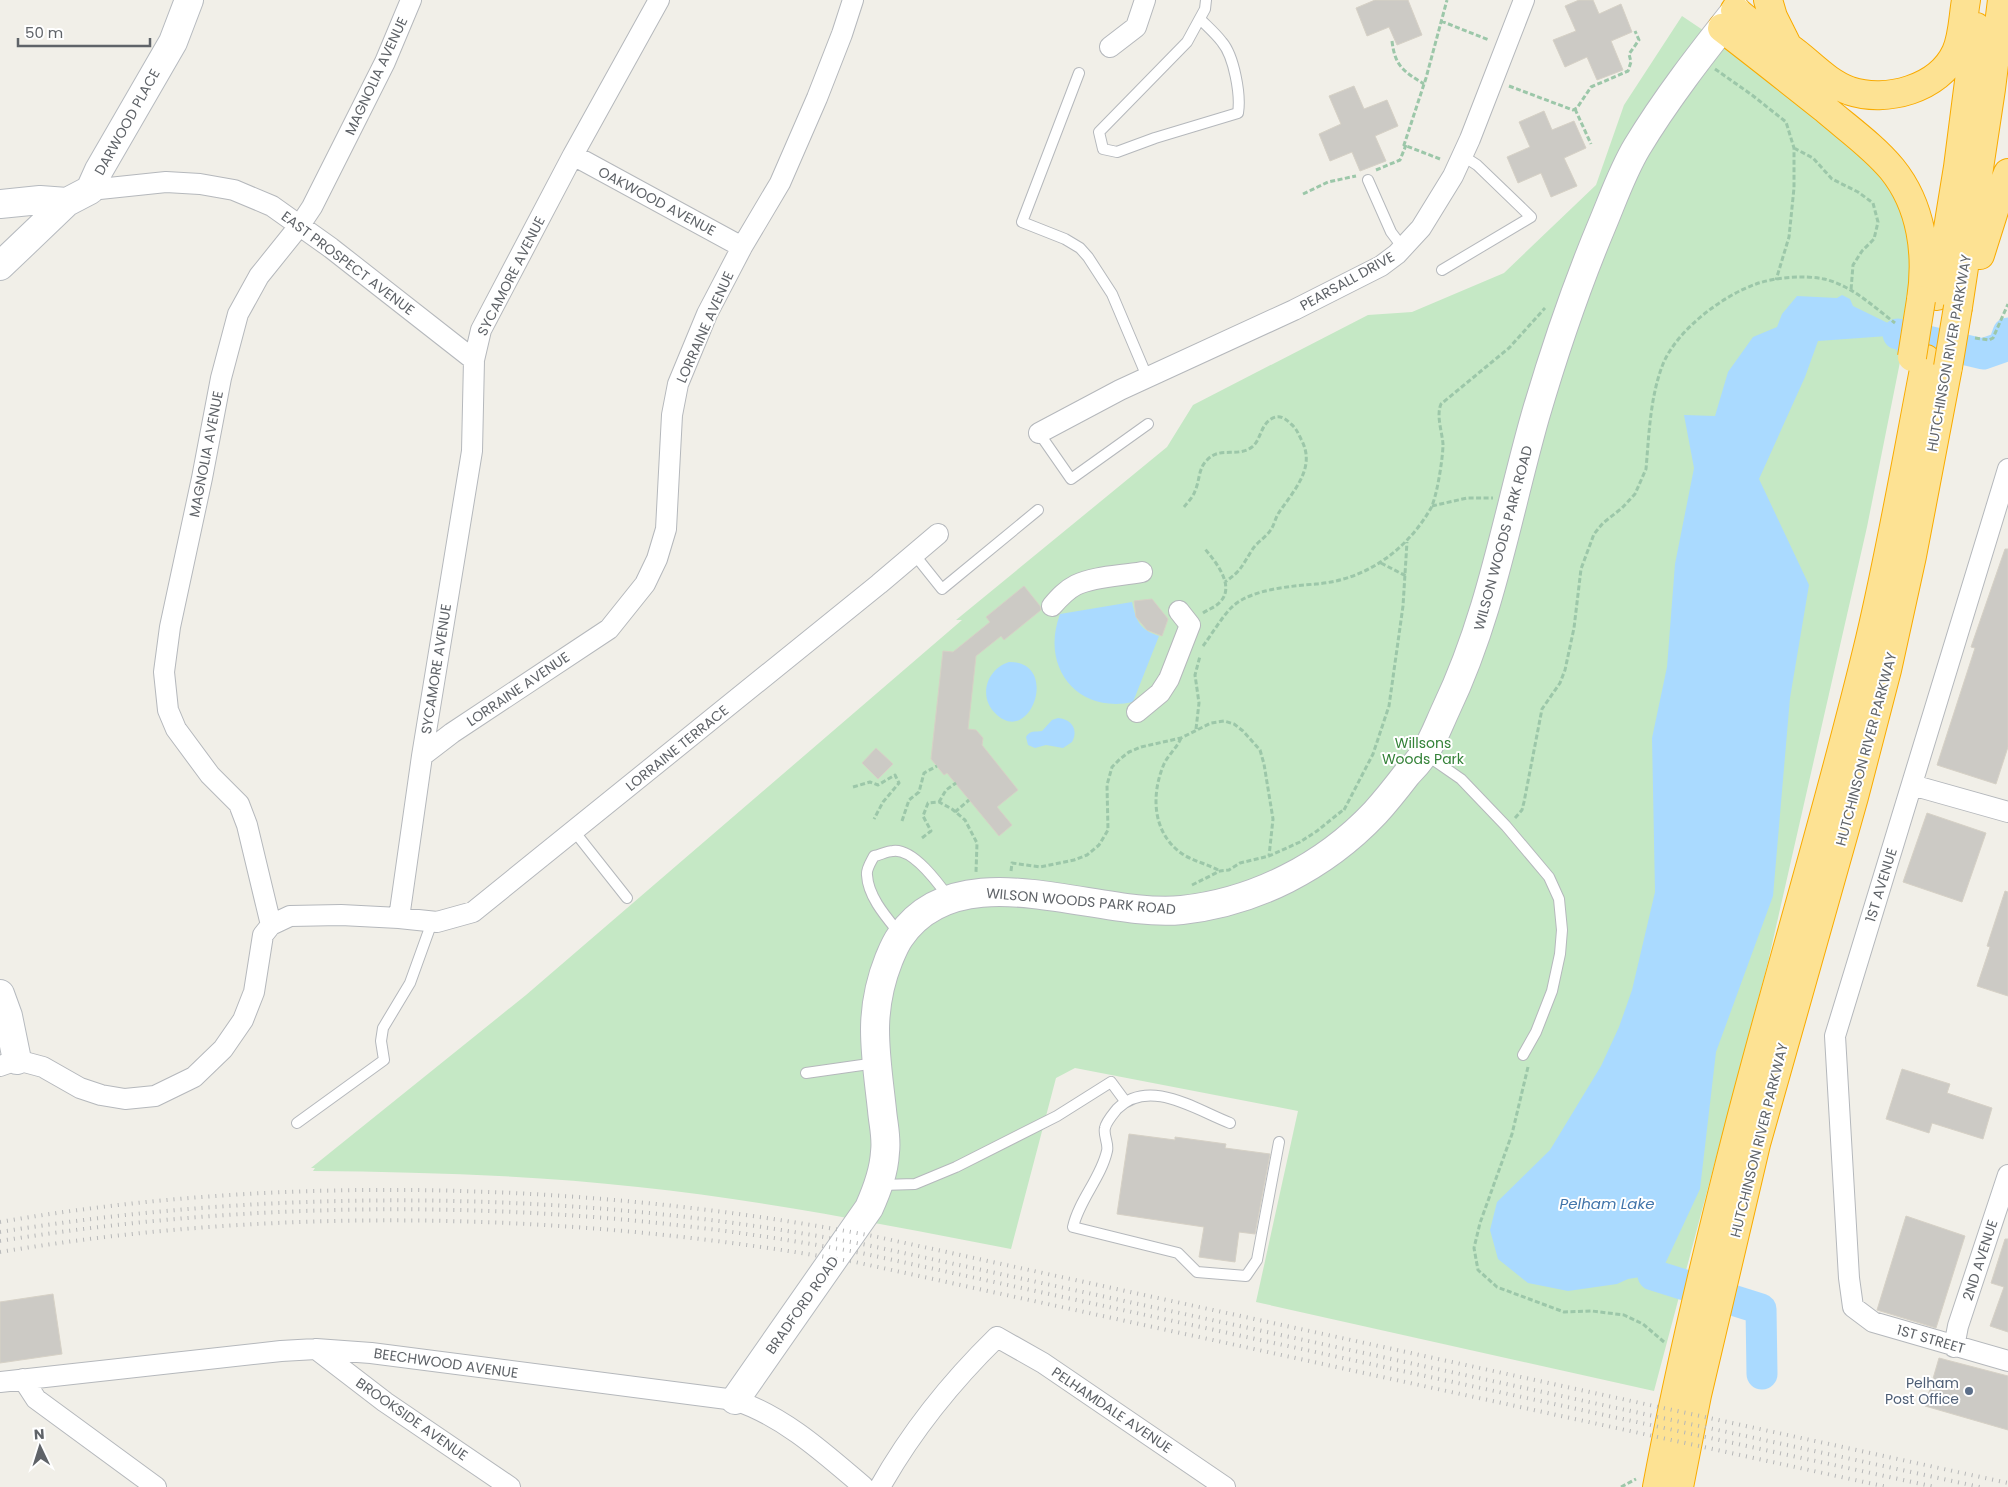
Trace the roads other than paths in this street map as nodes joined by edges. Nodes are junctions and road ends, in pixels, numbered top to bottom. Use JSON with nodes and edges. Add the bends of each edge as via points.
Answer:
{"nodes":[{"id":1,"x":190,"y":0,"type":"edge"},
{"id":2,"x":411,"y":0,"type":"edge"},
{"id":3,"x":659,"y":0,"type":"edge"},
{"id":4,"x":853,"y":0,"type":"edge"},
{"id":5,"x":1145,"y":0,"type":"edge"},
{"id":6,"x":1206,"y":0,"type":"edge"},
{"id":7,"x":1524,"y":0,"type":"edge"},
{"id":8,"x":1768,"y":0,"type":"edge"},
{"id":9,"x":1966,"y":0,"type":"edge"},
{"id":10,"x":1979,"y":0,"type":"edge"},
{"id":11,"x":2002,"y":0,"type":"edge"},
{"id":12,"x":1733,"y":13,"type":"edge"},
{"id":13,"x":1201,"y":20,"type":"junction"},
{"id":14,"x":1110,"y":47,"type":"dead end"},
{"id":15,"x":1788,"y":47,"type":"junction"},
{"id":16,"x":1079,"y":73,"type":"dead end"},
{"id":17,"x":573,"y":155,"type":"junction"},
{"id":18,"x":1463,"y":156,"type":"junction"},
{"id":19,"x":2008,"y":173,"type":"edge"},
{"id":20,"x":1368,"y":180,"type":"dead end"},
{"id":21,"x":79,"y":196,"type":"junction"},
{"id":22,"x":0,"y":204,"type":"edge"},
{"id":23,"x":300,"y":226,"type":"junction"},
{"id":24,"x":742,"y":247,"type":"junction"},
{"id":25,"x":1403,"y":248,"type":"junction"},
{"id":26,"x":0,"y":261,"type":"edge"},
{"id":27,"x":0,"y":266,"type":"edge"},
{"id":28,"x":1442,"y":270,"type":"dead end"},
{"id":29,"x":1938,"y":303,"type":"junction"},
{"id":30,"x":474,"y":360,"type":"junction"},
{"id":31,"x":1929,"y":361,"type":"junction"},
{"id":32,"x":1148,"y":378,"type":"junction"},
{"id":33,"x":1148,"y":424,"type":"dead end"},
{"id":34,"x":1039,"y":433,"type":"joint"},
{"id":35,"x":2008,"y":468,"type":"edge"},
{"id":36,"x":1038,"y":510,"type":"dead end"},
{"id":37,"x":938,"y":534,"type":"dead end"},
{"id":38,"x":914,"y":554,"type":"junction"},
{"id":39,"x":1142,"y":572,"type":"dead end"},
{"id":40,"x":1052,"y":606,"type":"dead end"},
{"id":41,"x":1179,"y":611,"type":"dead end"},
{"id":42,"x":1137,"y":712,"type":"dead end"},
{"id":43,"x":1424,"y":754,"type":"junction"},
{"id":44,"x":422,"y":756,"type":"junction"},
{"id":45,"x":1912,"y":785,"type":"junction"},
{"id":46,"x":2008,"y":812,"type":"edge"},
{"id":47,"x":574,"y":830,"type":"junction"},
{"id":48,"x":627,"y":898,"type":"dead end"},
{"id":49,"x":950,"y":899,"type":"junction"},
{"id":50,"x":399,"y":918,"type":"junction"},
{"id":51,"x":432,"y":922,"type":"junction"},
{"id":52,"x":271,"y":925,"type":"junction"},
{"id":53,"x":901,"y":935,"type":"junction"},
{"id":54,"x":0,"y":994,"type":"edge"},
{"id":55,"x":1523,"y":1055,"type":"road end"},
{"id":56,"x":8,"y":1063,"type":"edge"},
{"id":57,"x":877,"y":1063,"type":"junction"},
{"id":58,"x":806,"y":1073,"type":"dead end"},
{"id":59,"x":1125,"y":1101,"type":"junction"},
{"id":60,"x":297,"y":1123,"type":"dead end"},
{"id":61,"x":1230,"y":1123,"type":"dead end"},
{"id":62,"x":1279,"y":1142,"type":"dead end"},
{"id":63,"x":2008,"y":1175,"type":"edge"},
{"id":64,"x":874,"y":1196,"type":"junction"},
{"id":65,"x":1718,"y":1258,"type":"junction"},
{"id":66,"x":1857,"y":1311,"type":"joint"},
{"id":67,"x":1703,"y":1319,"type":"junction"},
{"id":68,"x":1954,"y":1346,"type":"junction"},
{"id":69,"x":316,"y":1349,"type":"junction"},
{"id":70,"x":2008,"y":1361,"type":"edge"},
{"id":71,"x":23,"y":1379,"type":"junction"},
{"id":72,"x":0,"y":1382,"type":"edge"},
{"id":73,"x":735,"y":1400,"type":"junction"},
{"id":74,"x":1649,"y":1480,"type":"edge"},
{"id":75,"x":156,"y":1487,"type":"edge"},
{"id":76,"x":510,"y":1487,"type":"edge"},
{"id":77,"x":864,"y":1487,"type":"edge"},
{"id":78,"x":880,"y":1487,"type":"edge"},
{"id":79,"x":1225,"y":1487,"type":"edge"},
{"id":80,"x":1679,"y":1487,"type":"edge"}],
"edges":[{"from":1,"to":21,"type":"street","name":"DARWOOD PLACE","via":[[173,42],[100,170]]},
{"from":2,"to":23,"type":"street","name":"MAGNOLIA AVENUE","via":[[385,62]]},
{"from":3,"to":17,"type":"street","name":"SYCAMORE AVENUE"},
{"from":4,"to":24,"type":"street","name":"LORRAINE AVENUE","via":[[780,183]]},
{"from":5,"to":14,"type":"street","via":[[1136,27]]},
{"from":6,"to":13,"type":"lane"},
{"from":7,"to":18,"type":"street","name":"PEARSALL DRIVE"},
{"from":8,"to":15,"type":"highway"},
{"from":9,"to":15,"type":"highway","via":[[1953,57],[1934,77],[1905,91],[1884,95],[1849,91]]},
{"from":10,"to":29,"type":"highway","name":"HUTCHINSON RIVER PARKWAY"},
{"from":11,"to":29,"type":"highway","name":"HUTCHINSON RIVER PARKWAY","via":[[1991,89]]},
{"from":12,"to":15,"type":"highway"},
{"from":12,"to":29,"type":"highway","via":[[1892,170],[1908,195],[1920,227],[1924,270]]},
{"from":12,"to":43,"type":"street","name":"WILSON WOODS PARK ROAD","via":[[1626,166],[1560,338],[1535,419],[1488,600],[1464,669]]},
{"from":13,"to":13,"type":"lane","via":[[1187,42],[1099,132],[1103,149],[1117,152],[1238,112],[1240,100],[1236,74],[1224,44]]},
{"from":16,"to":32,"type":"lane","via":[[1022,222],[1065,239],[1088,257],[1112,294]]},
{"from":17,"to":24,"type":"street","name":"OAKWOOD AVENUE"},
{"from":17,"to":30,"type":"street","name":"SYCAMORE AVENUE","via":[[481,330]]},
{"from":18,"to":25,"type":"street","name":"PEARSALL DRIVE","via":[[1439,201]]},
{"from":18,"to":28,"type":"lane","via":[[1531,217]]},
{"from":19,"to":29,"type":"highway","via":[[1982,249]]},
{"from":20,"to":25,"type":"lane","via":[[1391,232]]},
{"from":21,"to":22,"type":"street"},
{"from":21,"to":23,"type":"street","name":"EAST PROSPECT AVENUE","via":[[166,182],[200,184],[234,190],[272,206]]},
{"from":21,"to":27,"type":"street"},
{"from":23,"to":30,"type":"street","name":"EAST PROSPECT AVENUE"},
{"from":23,"to":52,"type":"street","name":"MAGNOLIA AVENUE","via":[[259,276],[238,314],[170,627],[164,672],[168,710],[176,728],[210,775],[239,804]]},
{"from":24,"to":44,"type":"street","name":"LORRAINE AVENUE","via":[[707,314],[678,384],[672,415],[666,529],[657,560],[645,584],[609,629]]},
{"from":25,"to":32,"type":"street","name":"PEARSALL DRIVE","via":[[1381,266]]},
{"from":26,"to":27,"type":"street"},
{"from":29,"to":31,"type":"highway","name":"HUTCHINSON RIVER PARKWAY"},
{"from":30,"to":44,"type":"street","name":"SYCAMORE AVENUE","via":[[472,451]]},
{"from":31,"to":65,"type":"highway","name":"HUTCHINSON RIVER PARKWAY","via":[[1859,683],[1743,1112]]},
{"from":31,"to":65,"type":"highway","name":"HUTCHINSON RIVER PARKWAY","via":[[1914,546],[1887,670],[1758,1135]]},
{"from":32,"to":34,"type":"street","name":"PEARSALL DRIVE"},
{"from":33,"to":34,"type":"lane","via":[[1071,479]]},
{"from":35,"to":45,"type":"street","name":"1ST AVENUE"},
{"from":36,"to":38,"type":"lane","via":[[942,589]]},
{"from":37,"to":38,"type":"street","name":"LORRAINE TERRACE"},
{"from":38,"to":47,"type":"street","name":"LORRAINE TERRACE"},
{"from":39,"to":40,"type":"street","via":[[1087,581],[1064,593]]},
{"from":41,"to":42,"type":"street","via":[[1190,625],[1169,679],[1160,693]]},
{"from":43,"to":49,"type":"street","name":"WILSON WOODS PARK ROAD","via":[[1375,813],[1327,855],[1276,884],[1222,904],[1165,911],[1025,894],[988,892]]},
{"from":43,"to":55,"type":"lane","via":[[1461,779],[1506,826],[1549,877],[1559,898],[1562,930],[1552,991]]},
{"from":44,"to":50,"type":"street"},
{"from":45,"to":46,"type":"street"},
{"from":45,"to":66,"type":"street","name":"1ST AVENUE","via":[[1835,1036],[1850,1296]]},
{"from":47,"to":48,"type":"lane"},
{"from":47,"to":51,"type":"street","name":"LORRAINE TERRACE","via":[[473,912]]},
{"from":49,"to":53,"type":"street","name":"WILSON WOODS PARK ROAD","via":[[923,914]]},
{"from":49,"to":53,"type":"lane","via":[[934,876],[913,858],[895,850],[874,856],[866,874],[872,892],[883,913]]},
{"from":50,"to":51,"type":"street","name":"LORRAINE TERRACE"},
{"from":50,"to":52,"type":"street","via":[[290,916]]},
{"from":51,"to":60,"type":"lane","via":[[410,983],[383,1028],[384,1060]]},
{"from":52,"to":56,"type":"street","via":[[263,935],[254,992],[243,1020],[223,1049],[194,1077],[155,1096],[125,1099],[87,1090],[43,1067]]},
{"from":53,"to":57,"type":"street","name":"WILSON WOODS PARK ROAD","via":[[882,976],[876,1002]]},
{"from":54,"to":56,"type":"street","via":[[8,1016]]},
{"from":57,"to":58,"type":"lane"},
{"from":57,"to":64,"type":"street","name":"WILSON WOODS PARK ROAD","via":[[886,1149]]},
{"from":59,"to":61,"type":"lane","via":[[1162,1095]]},
{"from":59,"to":62,"type":"lane","via":[[1104,1129],[1108,1150],[1076,1215],[1073,1228],[1178,1253],[1197,1272],[1246,1276],[1257,1260]]},
{"from":59,"to":64,"type":"lane","via":[[1112,1082],[1057,1116],[956,1168]]},
{"from":63,"to":68,"type":"street","name":"2ND AVENUE"},
{"from":64,"to":73,"type":"street","name":"BRADFORD ROAD"},
{"from":65,"to":67,"type":"highway","name":"HUTCHINSON RIVER PARKWAY"},
{"from":66,"to":68,"type":"street","name":"1ST STREET","via":[[1873,1322]]},
{"from":67,"to":74,"type":"highway","name":"HUTCHINSON RIVER PARKWAY"},
{"from":67,"to":80,"type":"highway","name":"HUTCHINSON RIVER PARKWAY"},
{"from":68,"to":70,"type":"street","name":"1ST STREET"},
{"from":69,"to":71,"type":"street","name":"BEECHWOOD AVENUE"},
{"from":69,"to":73,"type":"street","name":"BEECHWOOD AVENUE","via":[[370,1353]]},
{"from":69,"to":76,"type":"street","name":"BROOKSIDE AVENUE","via":[[385,1402]]},
{"from":71,"to":72,"type":"street","name":"BEECHWOOD AVENUE"},
{"from":71,"to":75,"type":"street","via":[[36,1399]]},
{"from":73,"to":77,"type":"street","name":"BEECHWOOD AVENUE","via":[[756,1408],[808,1439]]},
{"from":78,"to":79,"type":"street","name":"PELHAMDALE AVENUE","via":[[934,1406],[997,1337],[1043,1363]]}]}
